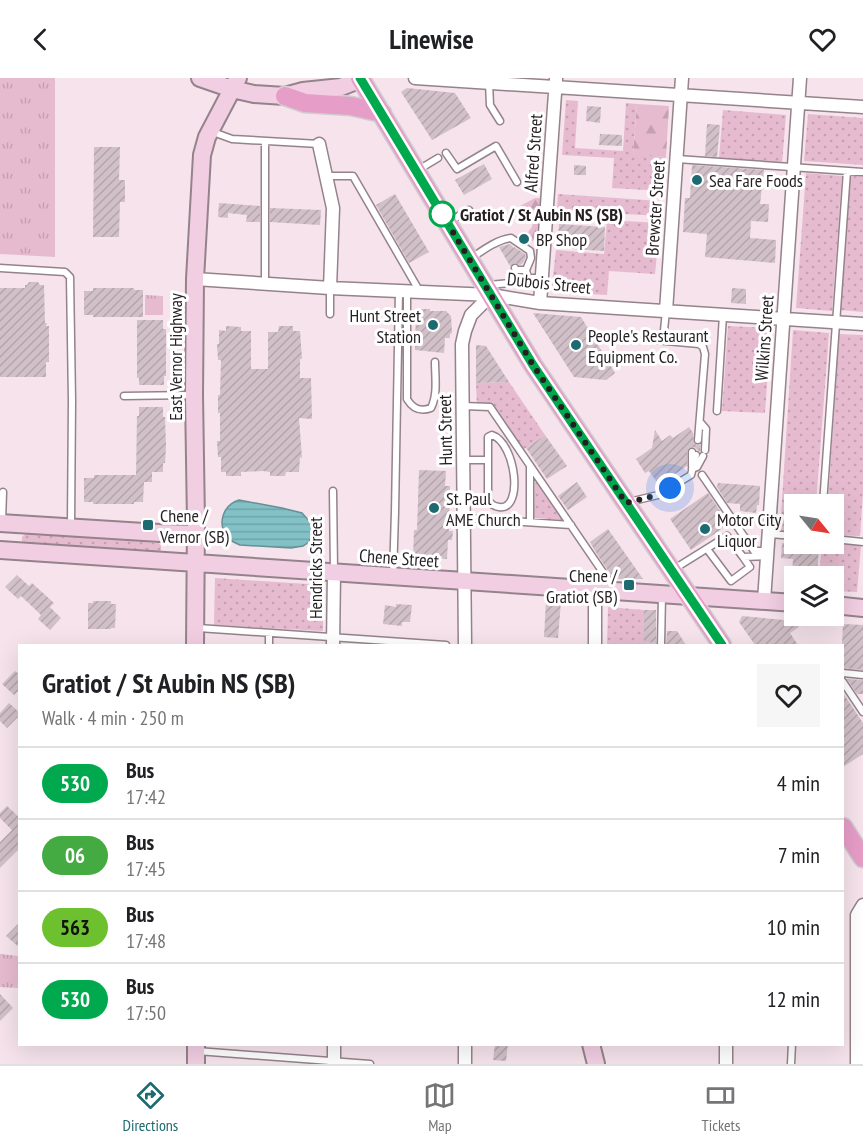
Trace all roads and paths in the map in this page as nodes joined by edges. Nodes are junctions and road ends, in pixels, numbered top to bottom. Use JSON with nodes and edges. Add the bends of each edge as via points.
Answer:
{"nodes":[{"id":1,"x":200,"y":78,"type":"edge"},
{"id":2,"x":363,"y":78,"type":"edge"},
{"id":3,"x":415,"y":78,"type":"edge"},
{"id":4,"x":430,"y":78,"type":"edge"},
{"id":5,"x":682,"y":78,"type":"edge"},
{"id":6,"x":800,"y":78,"type":"edge"},
{"id":7,"x":522,"y":81,"type":"edge"},
{"id":8,"x":489,"y":82,"type":"junction"},
{"id":9,"x":556,"y":82,"type":"edge"},
{"id":10,"x":235,"y":84,"type":"edge"},
{"id":11,"x":681,"y":94,"type":"junction"},
{"id":12,"x":285,"y":96,"type":"junction"},
{"id":13,"x":798,"y":102,"type":"junction"},
{"id":14,"x":863,"y":107,"type":"edge"},
{"id":15,"x":381,"y":113,"type":"junction"},
{"id":16,"x":500,"y":121,"type":"dead end"},
{"id":17,"x":211,"y":131,"type":"junction"},
{"id":18,"x":265,"y":142,"type":"junction"},
{"id":19,"x":319,"y":144,"type":"joint"},
{"id":20,"x":446,"y":153,"type":"dead end"},
{"id":21,"x":438,"y":158,"type":"dead end"},
{"id":22,"x":677,"y":159,"type":"junction"},
{"id":23,"x":794,"y":166,"type":"junction"},
{"id":24,"x":416,"y":171,"type":"junction"},
{"id":25,"x":848,"y":171,"type":"junction"},
{"id":26,"x":863,"y":172,"type":"edge"},
{"id":27,"x":326,"y":176,"type":"junction"},
{"id":28,"x":517,"y":182,"type":"dead end"},
{"id":29,"x":469,"y":210,"type":"dead end"},
{"id":30,"x":447,"y":223,"type":"junction"},
{"id":31,"x":469,"y":260,"type":"junction"},
{"id":32,"x":518,"y":266,"type":"dead end"},
{"id":33,"x":0,"y":268,"type":"edge"},
{"id":34,"x":526,"y":270,"type":"junction"},
{"id":35,"x":542,"y":278,"type":"junction"},
{"id":36,"x":195,"y":279,"type":"junction"},
{"id":37,"x":528,"y":279,"type":"junction"},
{"id":38,"x":265,"y":284,"type":"junction"},
{"id":39,"x":330,"y":288,"type":"junction"},
{"id":40,"x":487,"y":290,"type":"junction"},
{"id":41,"x":403,"y":292,"type":"junction"},
{"id":42,"x":420,"y":292,"type":"junction"},
{"id":43,"x":540,"y":303,"type":"junction"},
{"id":44,"x":666,"y":311,"type":"junction"},
{"id":45,"x":330,"y":314,"type":"dead end"},
{"id":46,"x":723,"y":315,"type":"junction"},
{"id":47,"x":783,"y":319,"type":"junction"},
{"id":48,"x":837,"y":322,"type":"junction"},
{"id":49,"x":863,"y":324,"type":"edge"},
{"id":50,"x":644,"y":339,"type":"dead end"},
{"id":51,"x":663,"y":340,"type":"junction"},
{"id":52,"x":435,"y":362,"type":"dead end"},
{"id":53,"x":194,"y":395,"type":"junction"},
{"id":54,"x":124,"y":396,"type":"dead end"},
{"id":55,"x":463,"y":406,"type":"junction"},
{"id":56,"x":717,"y":411,"type":"dead end"},
{"id":57,"x":700,"y":421,"type":"junction"},
{"id":58,"x":697,"y":438,"type":"dead end"},
{"id":59,"x":464,"y":460,"type":"junction"},
{"id":60,"x":487,"y":460,"type":"junction"},
{"id":61,"x":531,"y":466,"type":"junction"},
{"id":62,"x":702,"y":476,"type":"dead end"},
{"id":63,"x":3,"y":492,"type":"dead end"},
{"id":64,"x":333,"y":492,"type":"dead end"},
{"id":65,"x":824,"y":494,"type":"edge"},
{"id":66,"x":626,"y":503,"type":"junction"},
{"id":67,"x":464,"y":518,"type":"junction"},
{"id":68,"x":530,"y":522,"type":"junction"},
{"id":69,"x":22,"y":524,"type":"junction"},
{"id":70,"x":1,"y":525,"type":"edge"},
{"id":71,"x":571,"y":525,"type":"junction"},
{"id":72,"x":70,"y":528,"type":"junction"},
{"id":73,"x":160,"y":533,"type":"junction"},
{"id":74,"x":196,"y":534,"type":"junction"},
{"id":75,"x":768,"y":534,"type":"junction"},
{"id":76,"x":784,"y":535,"type":"edge"},
{"id":77,"x":844,"y":540,"type":"edge"},
{"id":78,"x":0,"y":541,"type":"edge"},
{"id":79,"x":863,"y":542,"type":"edge"},
{"id":80,"x":707,"y":549,"type":"junction"},
{"id":81,"x":0,"y":550,"type":"edge"},
{"id":82,"x":20,"y":550,"type":"junction"},
{"id":83,"x":767,"y":554,"type":"junction"},
{"id":84,"x":743,"y":557,"type":"junction"},
{"id":85,"x":157,"y":561,"type":"junction"},
{"id":86,"x":195,"y":564,"type":"junction"},
{"id":87,"x":672,"y":571,"type":"junction"},
{"id":88,"x":334,"y":573,"type":"junction"},
{"id":89,"x":393,"y":577,"type":"junction"},
{"id":90,"x":465,"y":582,"type":"junction"},
{"id":91,"x":595,"y":590,"type":"junction"},
{"id":92,"x":616,"y":591,"type":"junction"},
{"id":93,"x":662,"y":594,"type":"junction"},
{"id":94,"x":689,"y":596,"type":"junction"},
{"id":95,"x":764,"y":601,"type":"junction"},
{"id":96,"x":784,"y":602,"type":"edge"},
{"id":97,"x":863,"y":608,"type":"edge"},
{"id":98,"x":844,"y":611,"type":"edge"},
{"id":99,"x":269,"y":633,"type":"junction"},
{"id":100,"x":195,"y":637,"type":"edge"},
{"id":101,"x":333,"y":641,"type":"edge"},
{"id":102,"x":269,"y":644,"type":"edge"},
{"id":103,"x":400,"y":644,"type":"edge"},
{"id":104,"x":465,"y":644,"type":"edge"},
{"id":105,"x":595,"y":644,"type":"edge"},
{"id":106,"x":661,"y":644,"type":"edge"},
{"id":107,"x":721,"y":644,"type":"edge"},
{"id":108,"x":844,"y":673,"type":"edge"},
{"id":109,"x":863,"y":675,"type":"edge"},
{"id":110,"x":844,"y":684,"type":"edge"},
{"id":111,"x":863,"y":712,"type":"edge"},
{"id":112,"x":844,"y":829,"type":"edge"},
{"id":113,"x":863,"y":858,"type":"edge"},
{"id":114,"x":863,"y":905,"type":"edge"},
{"id":115,"x":844,"y":1029,"type":"edge"},
{"id":116,"x":860,"y":1030,"type":"edge"},
{"id":117,"x":334,"y":1046,"type":"edge"},
{"id":118,"x":465,"y":1046,"type":"edge"},
{"id":119,"x":592,"y":1046,"type":"edge"},
{"id":120,"x":598,"y":1046,"type":"edge"},
{"id":121,"x":726,"y":1046,"type":"edge"},
{"id":122,"x":792,"y":1046,"type":"edge"},
{"id":123,"x":196,"y":1053,"type":"edge"},
{"id":124,"x":271,"y":1060,"type":"edge"},
{"id":125,"x":334,"y":1063,"type":"edge"},
{"id":126,"x":370,"y":1064,"type":"edge"},
{"id":127,"x":465,"y":1064,"type":"edge"},
{"id":128,"x":596,"y":1064,"type":"edge"},
{"id":129,"x":726,"y":1064,"type":"edge"},
{"id":130,"x":791,"y":1064,"type":"edge"},
{"id":131,"x":857,"y":1064,"type":"edge"}],
"edges":[{"from":1,"to":10,"type":"street"},
{"from":2,"to":12,"type":"street","via":[[341,87]]},
{"from":2,"to":15,"type":"main road"},
{"from":3,"to":4,"type":"street"},
{"from":4,"to":8,"type":"street"},
{"from":5,"to":11,"type":"street","name":"Brewster Street"},
{"from":6,"to":13,"type":"street","name":"Wilkins Street"},
{"from":7,"to":8,"type":"street"},
{"from":7,"to":9,"type":"street"},
{"from":8,"to":16,"type":"lane","via":[[489,105]]},
{"from":9,"to":11,"type":"street"},
{"from":9,"to":35,"type":"street","name":"Alfred Street"},
{"from":10,"to":12,"type":"street","via":[[254,94]]},
{"from":10,"to":17,"type":"street","name":"East Vernor Highway"},
{"from":11,"to":13,"type":"street"},
{"from":11,"to":22,"type":"street","name":"Brewster Street"},
{"from":12,"to":15,"type":"main road","via":[[305,103],[351,106]]},
{"from":13,"to":14,"type":"street"},
{"from":13,"to":23,"type":"street","name":"Wilkins Street"},
{"from":15,"to":24,"type":"main road"},
{"from":17,"to":18,"type":"lane","via":[[232,139]]},
{"from":17,"to":36,"type":"street","name":"East Vernor Highway","via":[[202,155]]},
{"from":18,"to":19,"type":"lane"},
{"from":18,"to":38,"type":"lane"},
{"from":19,"to":27,"type":"street"},
{"from":20,"to":28,"type":"lane","via":[[457,169],[496,146]]},
{"from":21,"to":24,"type":"lane"},
{"from":22,"to":23,"type":"lane"},
{"from":22,"to":44,"type":"street","name":"Brewster Street"},
{"from":23,"to":25,"type":"lane"},
{"from":23,"to":47,"type":"street","name":"Wilkins Street"},
{"from":24,"to":30,"type":"main road"},
{"from":25,"to":26,"type":"lane"},
{"from":25,"to":48,"type":"lane"},
{"from":27,"to":39,"type":"street","via":[[333,208]]},
{"from":27,"to":42,"type":"lane","via":[[352,176]]},
{"from":29,"to":30,"type":"lane"},
{"from":30,"to":31,"type":"main road"},
{"from":31,"to":34,"type":"lane","via":[[511,238],[530,251]]},
{"from":31,"to":40,"type":"main road"},
{"from":32,"to":34,"type":"lane","via":[[516,270]]},
{"from":33,"to":72,"type":"lane","via":[[65,273],[70,277]]},
{"from":34,"to":37,"type":"lane"},
{"from":35,"to":37,"type":"lane"},
{"from":35,"to":43,"type":"street","name":"Alfred Street"},
{"from":36,"to":38,"type":"street","name":"Dubois Street"},
{"from":36,"to":53,"type":"street","name":"East Vernor Highway"},
{"from":37,"to":40,"type":"lane"},
{"from":38,"to":39,"type":"street","name":"Dubois Street"},
{"from":39,"to":41,"type":"street","name":"Dubois Street"},
{"from":39,"to":45,"type":"lane"},
{"from":40,"to":42,"type":"street","name":"Dubois Street"},
{"from":40,"to":43,"type":"street","name":"Dubois Street"},
{"from":40,"to":55,"type":"street","name":"Hunt Street","via":[[471,315],[462,344]]},
{"from":40,"to":66,"type":"main road"},
{"from":41,"to":42,"type":"street","name":"Dubois Street"},
{"from":41,"to":52,"type":"lane","via":[[407,399],[416,409],[431,408],[434,401]]},
{"from":41,"to":89,"type":"lane"},
{"from":43,"to":44,"type":"street","name":"Dubois Street"},
{"from":44,"to":46,"type":"street","name":"Dubois Street"},
{"from":44,"to":51,"type":"lane","name":"Brewster Street"},
{"from":46,"to":47,"type":"street","name":"Dubois Street"},
{"from":46,"to":56,"type":"lane"},
{"from":47,"to":48,"type":"street","name":"Dubois Street"},
{"from":47,"to":75,"type":"street","name":"Wilkins Street"},
{"from":48,"to":49,"type":"street","name":"Dubois Street"},
{"from":48,"to":65,"type":"lane"},
{"from":50,"to":51,"type":"lane"},
{"from":51,"to":57,"type":"lane","via":[[703,347]]},
{"from":53,"to":54,"type":"lane"},
{"from":53,"to":74,"type":"street","name":"East Vernor Highway"},
{"from":55,"to":59,"type":"street","name":"Hunt Street"},
{"from":55,"to":61,"type":"lane","via":[[490,407]]},
{"from":57,"to":58,"type":"lane"},
{"from":57,"to":66,"type":"lane","via":[[706,429],[691,475],[658,495]]},
{"from":59,"to":60,"type":"lane"},
{"from":59,"to":67,"type":"street","name":"Hunt Street"},
{"from":60,"to":60,"type":"lane","via":[[488,437],[492,435],[501,440],[514,471],[513,498],[505,508],[488,500]]},
{"from":61,"to":68,"type":"lane"},
{"from":61,"to":71,"type":"lane"},
{"from":62,"to":83,"type":"lane","via":[[754,550]]},
{"from":63,"to":70,"type":"lane"},
{"from":64,"to":88,"type":"lane","name":"Hendricks Street"},
{"from":66,"to":87,"type":"main road"},
{"from":67,"to":68,"type":"lane"},
{"from":67,"to":90,"type":"street","name":"Hunt Street"},
{"from":68,"to":71,"type":"lane"},
{"from":69,"to":70,"type":"street"},
{"from":69,"to":72,"type":"street"},
{"from":69,"to":82,"type":"street","via":[[15,536]]},
{"from":70,"to":78,"type":"street"},
{"from":71,"to":92,"type":"lane"},
{"from":72,"to":73,"type":"street"},
{"from":73,"to":74,"type":"street"},
{"from":73,"to":85,"type":"street","via":[[168,547]]},
{"from":74,"to":86,"type":"street","name":"East Vernor Highway"},
{"from":75,"to":76,"type":"lane"},
{"from":75,"to":83,"type":"street","name":"Wilkins Street"},
{"from":77,"to":79,"type":"lane"},
{"from":80,"to":84,"type":"lane","via":[[727,536]]},
{"from":80,"to":84,"type":"lane","via":[[731,581],[750,567]]},
{"from":80,"to":87,"type":"lane"},
{"from":81,"to":82,"type":"street","name":"Chene Street"},
{"from":82,"to":85,"type":"street","name":"Chene Street"},
{"from":83,"to":84,"type":"lane"},
{"from":83,"to":95,"type":"street","name":"Wilkins Street"},
{"from":85,"to":86,"type":"street","name":"Chene Street"},
{"from":86,"to":88,"type":"street","name":"Chene Street"},
{"from":86,"to":100,"type":"street","name":"East Vernor Highway"},
{"from":87,"to":94,"type":"main road"},
{"from":88,"to":89,"type":"street","name":"Chene Street"},
{"from":88,"to":101,"type":"street","name":"Hendricks Street"},
{"from":89,"to":90,"type":"street","name":"Chene Street"},
{"from":90,"to":91,"type":"street","name":"Chene Street"},
{"from":90,"to":104,"type":"street","name":"Hunt Street"},
{"from":91,"to":92,"type":"street","name":"Chene Street"},
{"from":91,"to":105,"type":"street"},
{"from":92,"to":93,"type":"street","name":"Chene Street"},
{"from":93,"to":94,"type":"street","name":"Chene Street"},
{"from":93,"to":106,"type":"lane"},
{"from":94,"to":95,"type":"street","name":"Chene Street"},
{"from":94,"to":107,"type":"main road"},
{"from":95,"to":96,"type":"street","name":"Chene Street"},
{"from":97,"to":98,"type":"street"},
{"from":99,"to":100,"type":"lane"},
{"from":99,"to":101,"type":"lane"},
{"from":99,"to":102,"type":"lane"},
{"from":101,"to":103,"type":"lane"},
{"from":108,"to":109,"type":"lane"},
{"from":110,"to":111,"type":"lane"},
{"from":112,"to":113,"type":"main road"},
{"from":114,"to":116,"type":"street","via":[[857,915]]},
{"from":115,"to":116,"type":"street"},
{"from":116,"to":131,"type":"street"},
{"from":117,"to":125,"type":"street"},
{"from":118,"to":127,"type":"street"},
{"from":119,"to":128,"type":"street"},
{"from":120,"to":128,"type":"street"},
{"from":121,"to":129,"type":"street"},
{"from":122,"to":130,"type":"lane"},
{"from":123,"to":124,"type":"lane"},
{"from":124,"to":125,"type":"lane"},
{"from":125,"to":126,"type":"lane"}]}
